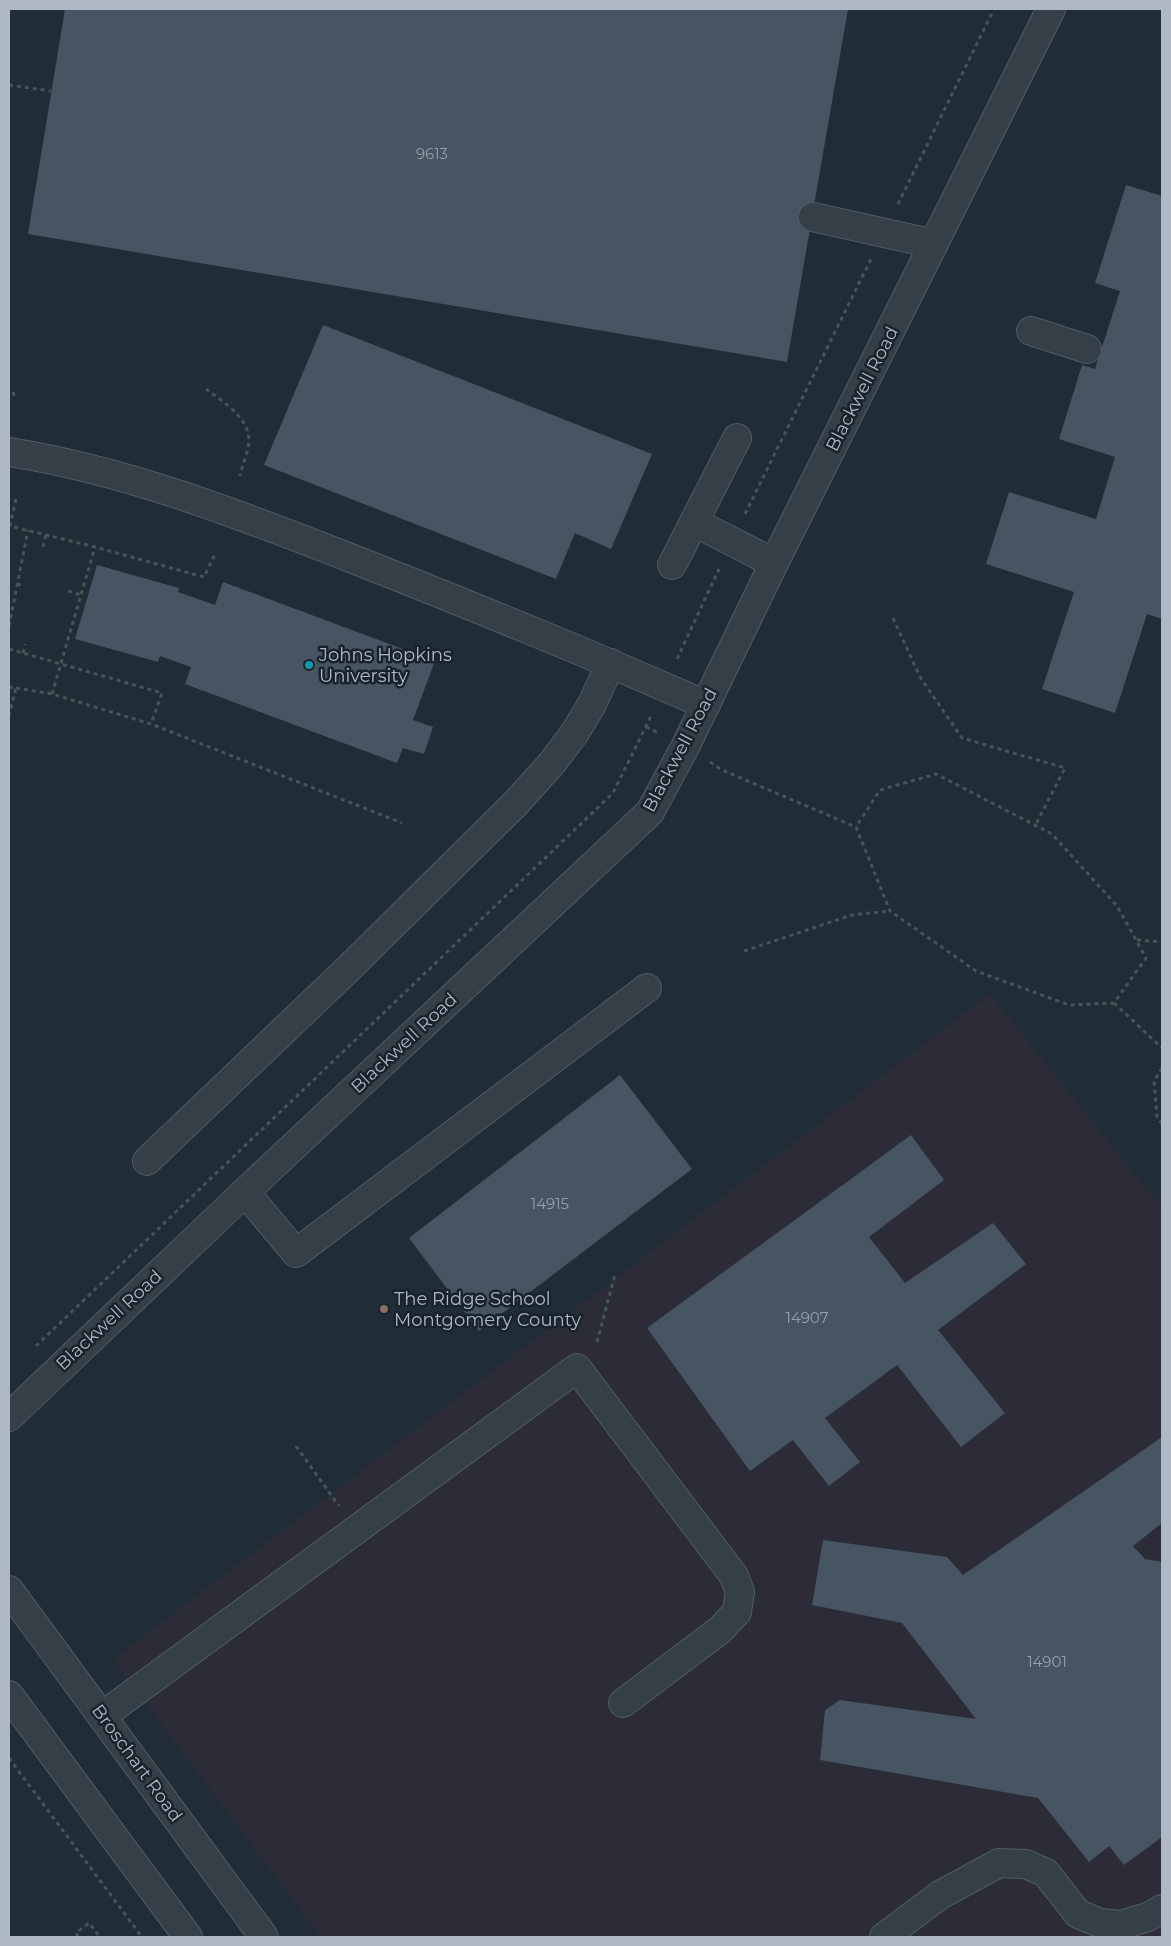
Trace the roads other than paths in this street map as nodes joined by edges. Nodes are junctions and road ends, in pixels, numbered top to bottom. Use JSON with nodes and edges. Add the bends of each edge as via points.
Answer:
{"nodes":[{"id":1,"x":1050,"y":9,"type":"edge"},
{"id":2,"x":813,"y":217,"type":"dead end"},
{"id":3,"x":934,"y":244,"type":"junction"},
{"id":4,"x":1031,"y":331,"type":"dead end"},
{"id":5,"x":1087,"y":349,"type":"dead end"},
{"id":6,"x":737,"y":438,"type":"dead end"},
{"id":7,"x":9,"y":452,"type":"edge"},
{"id":8,"x":694,"y":522,"type":"junction"},
{"id":9,"x":774,"y":563,"type":"junction"},
{"id":10,"x":672,"y":565,"type":"dead end"},
{"id":11,"x":611,"y":663,"type":"junction"},
{"id":12,"x":706,"y":705,"type":"junction"},
{"id":13,"x":647,"y":988,"type":"dead end"},
{"id":14,"x":147,"y":1161,"type":"dead end"},
{"id":15,"x":246,"y":1192,"type":"junction"},
{"id":16,"x":9,"y":1417,"type":"edge"},
{"id":17,"x":9,"y":1590,"type":"edge"},
{"id":18,"x":9,"y":1695,"type":"edge"},
{"id":19,"x":623,"y":1703,"type":"dead end"},
{"id":20,"x":102,"y":1716,"type":"junction"},
{"id":21,"x":1162,"y":1909,"type":"edge"},
{"id":22,"x":188,"y":1937,"type":"edge"},
{"id":23,"x":264,"y":1937,"type":"edge"},
{"id":24,"x":884,"y":1937,"type":"edge"}],
"edges":[{"from":1,"to":3,"type":"street","name":"Blackwell Road"},
{"from":2,"to":3,"type":"street"},
{"from":3,"to":9,"type":"street","name":"Blackwell Road"},
{"from":4,"to":5,"type":"street"},
{"from":6,"to":8,"type":"street"},
{"from":7,"to":11,"type":"street","via":[[101,471],[230,511]]},
{"from":8,"to":9,"type":"street"},
{"from":8,"to":10,"type":"street"},
{"from":9,"to":12,"type":"street","name":"Blackwell Road"},
{"from":11,"to":12,"type":"street"},
{"from":11,"to":14,"type":"street","via":[[574,734],[517,802]]},
{"from":12,"to":15,"type":"street","name":"Blackwell Road","via":[[650,812]]},
{"from":13,"to":15,"type":"street","via":[[296,1253]]},
{"from":15,"to":16,"type":"street","name":"Blackwell Road"},
{"from":17,"to":20,"type":"street","name":"Broschart Road"},
{"from":18,"to":22,"type":"street"},
{"from":19,"to":20,"type":"street","via":[[720,1630],[737,1612],[740,1592],[734,1576],[577,1368]]},
{"from":20,"to":23,"type":"street","name":"Broschart Road"},
{"from":21,"to":24,"type":"street","via":[[1121,1925],[1100,1923],[1078,1914],[1046,1873],[1026,1864],[999,1863],[940,1895]]}]}
